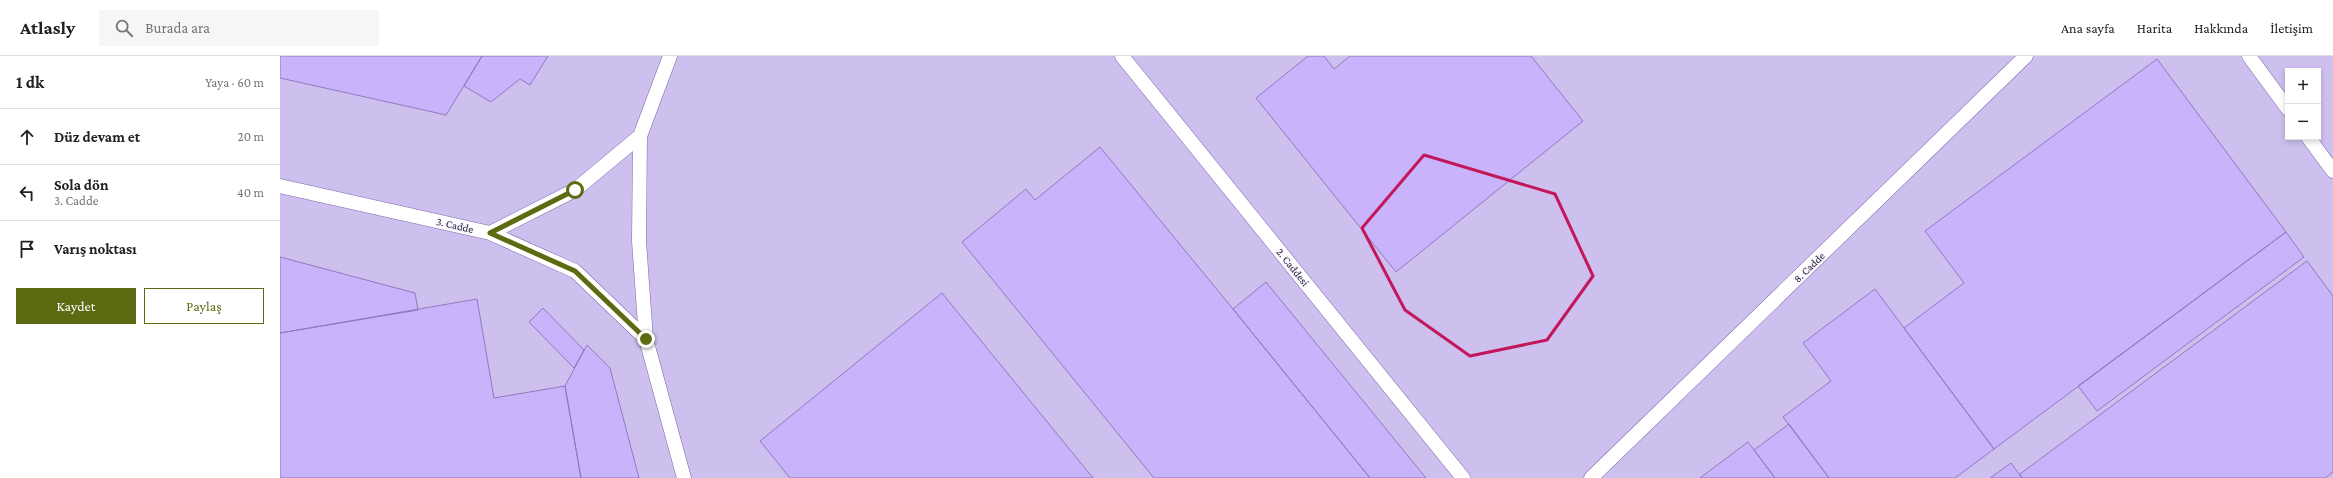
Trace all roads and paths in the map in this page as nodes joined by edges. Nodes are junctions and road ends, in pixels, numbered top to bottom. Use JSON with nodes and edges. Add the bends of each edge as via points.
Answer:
{"nodes":[{"id":1,"x":670,"y":56,"type":"edge"},
{"id":2,"x":1122,"y":56,"type":"edge"},
{"id":3,"x":2026,"y":56,"type":"edge"},
{"id":4,"x":2249,"y":56,"type":"edge"},
{"id":5,"x":2285,"y":105,"type":"edge"},
{"id":6,"x":640,"y":136,"type":"junction"},
{"id":7,"x":2310,"y":140,"type":"edge"},
{"id":8,"x":2333,"y":171,"type":"edge"},
{"id":9,"x":280,"y":186,"type":"edge"},
{"id":10,"x":490,"y":233,"type":"junction"},
{"id":11,"x":646,"y":339,"type":"junction"},
{"id":12,"x":684,"y":478,"type":"edge"},
{"id":13,"x":1463,"y":478,"type":"edge"},
{"id":14,"x":1591,"y":478,"type":"edge"}],
"edges":[{"from":1,"to":6,"type":"lane"},
{"from":2,"to":13,"type":"lane","name":"2. Caddesi"},
{"from":3,"to":14,"type":"lane","name":"8. Cadde"},
{"from":4,"to":5,"type":"lane"},
{"from":6,"to":10,"type":"lane","via":[[575,190]]},
{"from":6,"to":11,"type":"lane","via":[[638,241]]},
{"from":7,"to":8,"type":"lane"},
{"from":9,"to":10,"type":"lane","name":"3. Cadde"},
{"from":10,"to":11,"type":"lane","name":"3. Cadde","via":[[575,271]]},
{"from":11,"to":12,"type":"lane"}]}
